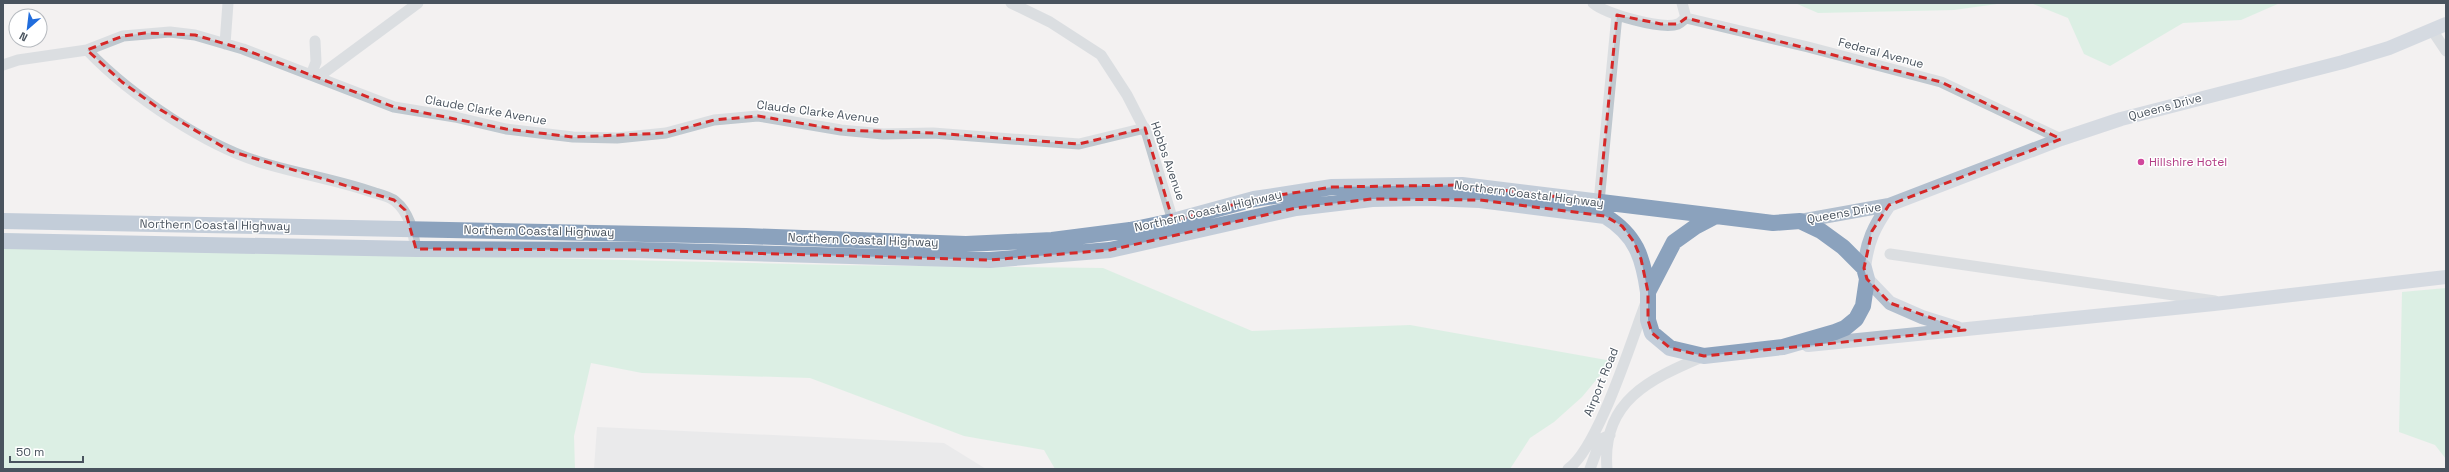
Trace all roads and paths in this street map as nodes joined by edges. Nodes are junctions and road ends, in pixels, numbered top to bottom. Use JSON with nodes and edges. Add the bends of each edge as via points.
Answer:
{"nodes":[{"id":1,"x":228,"y":3,"type":"edge"},
{"id":2,"x":418,"y":3,"type":"edge"},
{"id":3,"x":1011,"y":3,"type":"edge"},
{"id":4,"x":1593,"y":3,"type":"edge"},
{"id":5,"x":1682,"y":3,"type":"edge"},
{"id":6,"x":1617,"y":15,"type":"junction"},
{"id":7,"x":1686,"y":18,"type":"junction"},
{"id":8,"x":2446,"y":24,"type":"edge"},
{"id":9,"x":2432,"y":30,"type":"junction"},
{"id":10,"x":315,"y":41,"type":"dead end"},
{"id":11,"x":225,"y":44,"type":"junction"},
{"id":12,"x":87,"y":50,"type":"junction"},
{"id":13,"x":2446,"y":51,"type":"edge"},
{"id":14,"x":3,"y":65,"type":"edge"},
{"id":15,"x":315,"y":76,"type":"junction"},
{"id":16,"x":1144,"y":128,"type":"junction"},
{"id":17,"x":2061,"y":139,"type":"junction"},
{"id":18,"x":1599,"y":202,"type":"junction"},
{"id":19,"x":1889,"y":205,"type":"junction"},
{"id":20,"x":1716,"y":216,"type":"junction"},
{"id":21,"x":3,"y":221,"type":"edge"},
{"id":22,"x":1173,"y":221,"type":"junction"},
{"id":23,"x":1800,"y":221,"type":"junction"},
{"id":24,"x":412,"y":229,"type":"junction"},
{"id":25,"x":3,"y":240,"type":"edge"},
{"id":26,"x":416,"y":250,"type":"junction"},
{"id":27,"x":1890,"y":254,"type":"dead end"},
{"id":28,"x":1865,"y":274,"type":"junction"},
{"id":29,"x":2446,"y":277,"type":"edge"},
{"id":30,"x":1648,"y":295,"type":"junction"},
{"id":31,"x":2227,"y":302,"type":"junction"},
{"id":32,"x":1965,"y":330,"type":"junction"},
{"id":33,"x":1783,"y":347,"type":"junction"},
{"id":34,"x":1704,"y":356,"type":"junction"},
{"id":35,"x":1610,"y":435,"type":"junction"},
{"id":36,"x":1568,"y":469,"type":"edge"},
{"id":37,"x":1590,"y":469,"type":"edge"},
{"id":38,"x":1607,"y":469,"type":"edge"}],
"edges":[{"from":1,"to":11,"type":"street"},
{"from":2,"to":15,"type":"street"},
{"from":3,"to":16,"type":"street","name":"Hobbs Avenue","via":[[1050,22],[1101,55],[1127,95]]},
{"from":4,"to":6,"type":"street"},
{"from":5,"to":7,"type":"street"},
{"from":6,"to":7,"type":"street","via":[[1661,24],[1678,24]]},
{"from":6,"to":18,"type":"street"},
{"from":7,"to":17,"type":"street","name":"Federal Avenue","via":[[1808,46],[1940,82]]},
{"from":8,"to":9,"type":"main road","name":"Queens Drive"},
{"from":9,"to":13,"type":"street"},
{"from":9,"to":17,"type":"main road","name":"Queens Drive","via":[[2388,48],[2343,62],[2128,117]]},
{"from":10,"to":15,"type":"street"},
{"from":11,"to":12,"type":"street","name":"Claude Clarke Avenue","via":[[195,35],[145,33],[123,36]]},
{"from":11,"to":15,"type":"street","name":"Claude Clarke Avenue"},
{"from":12,"to":14,"type":"street","name":"Claude Clarke Avenue","via":[[18,60]]},
{"from":12,"to":24,"type":"street","via":[[122,82],[202,136],[230,151],[268,165],[366,190],[394,200],[405,210]]},
{"from":15,"to":16,"type":"street","name":"Claude Clarke Avenue","via":[[394,107],[506,129],[573,138],[617,138],[666,133],[714,120],[758,116],[841,130],[883,134],[933,133],[1079,144]]},
{"from":16,"to":22,"type":"street","name":"Hobbs Avenue","via":[[1163,180]]},
{"from":17,"to":19,"type":"main road","name":"Queens Drive"},
{"from":18,"to":20,"type":"highway","name":"Northern Coastal Highway"},
{"from":18,"to":22,"type":"highway","name":"Northern Coastal Highway","via":[[1462,184],[1332,187],[1254,199]]},
{"from":19,"to":23,"type":"main road","name":"Queens Drive"},
{"from":19,"to":28,"type":"main road","name":"Queens Drive","via":[[1872,231],[1866,250]]},
{"from":20,"to":23,"type":"highway","name":"Northern Coastal Highway","via":[[1773,223]]},
{"from":20,"to":30,"type":"highway","via":[[1674,242]]},
{"from":21,"to":24,"type":"highway","name":"Northern Coastal Highway"},
{"from":22,"to":24,"type":"highway","name":"Northern Coastal Highway","via":[[1130,230],[1052,240],[966,244],[746,236]]},
{"from":23,"to":28,"type":"highway","via":[[1821,231],[1843,247]]},
{"from":24,"to":26,"type":"street"},
{"from":25,"to":26,"type":"highway","name":"Northern Coastal Highway"},
{"from":26,"to":30,"type":"highway","name":"Northern Coastal Highway","via":[[638,250],[990,260],[1110,250],[1296,208],[1372,199],[1427,198],[1480,200],[1605,216],[1622,226],[1634,242],[1641,259]]},
{"from":27,"to":31,"type":"street"},
{"from":28,"to":32,"type":"main road","via":[[1890,303],[1922,317]]},
{"from":28,"to":33,"type":"highway","name":"Northern Coastal Highway","via":[[1863,306],[1850,323],[1835,332]]},
{"from":29,"to":31,"type":"main road"},
{"from":30,"to":34,"type":"highway","name":"Northern Coastal Highway","via":[[1648,320],[1652,333],[1670,348]]},
{"from":30,"to":36,"type":"street","name":"Airport Road","via":[[1606,409],[1576,463]]},
{"from":31,"to":32,"type":"main road"},
{"from":32,"to":33,"type":"main road"},
{"from":33,"to":34,"type":"highway","name":"Northern Coastal Highway"},
{"from":34,"to":35,"type":"street","via":[[1661,375],[1629,398],[1617,416]]},
{"from":35,"to":37,"type":"street","via":[[1601,439]]},
{"from":35,"to":38,"type":"street"}]}
